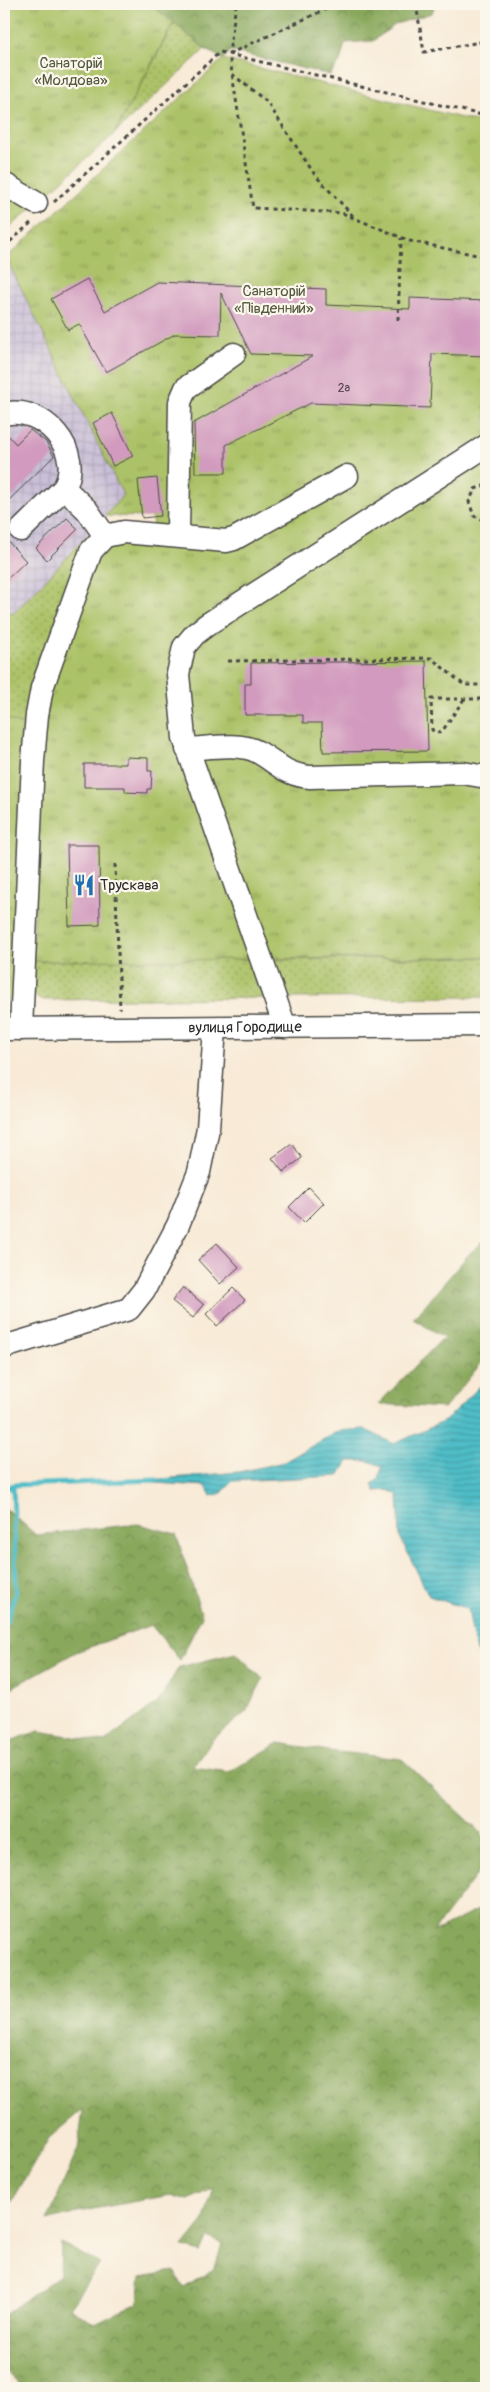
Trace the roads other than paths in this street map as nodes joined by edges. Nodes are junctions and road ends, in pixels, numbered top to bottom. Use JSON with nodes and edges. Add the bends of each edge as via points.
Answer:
{"nodes":[{"id":1,"x":7,"y":187,"type":"edge"},
{"id":2,"x":41,"y":208,"type":"road end"},
{"id":3,"x":234,"y":354,"type":"dead end"},
{"id":4,"x":4,"y":414,"type":"edge"},
{"id":5,"x":486,"y":446,"type":"edge"},
{"id":6,"x":347,"y":476,"type":"dead end"},
{"id":7,"x":64,"y":488,"type":"junction"},
{"id":8,"x":21,"y":530,"type":"dead end"},
{"id":9,"x":178,"y":535,"type":"junction"},
{"id":10,"x":105,"y":536,"type":"junction"},
{"id":11,"x":187,"y":749,"type":"junction"},
{"id":12,"x":486,"y":777,"type":"edge"},
{"id":13,"x":486,"y":1025,"type":"edge"},
{"id":14,"x":285,"y":1027,"type":"junction"},
{"id":15,"x":214,"y":1028,"type":"junction"},
{"id":16,"x":12,"y":1029,"type":"edge"},
{"id":17,"x":4,"y":1347,"type":"edge"}],
"edges":[{"from":1,"to":2,"type":"street"},
{"from":3,"to":9,"type":"street","via":[[182,394]]},
{"from":4,"to":7,"type":"street","via":[[25,414],[43,421],[63,441],[70,468]]},
{"from":5,"to":11,"type":"street","via":[[195,634],[184,647],[178,674]]},
{"from":6,"to":9,"type":"street","via":[[234,539]]},
{"from":7,"to":8,"type":"street"},
{"from":7,"to":10,"type":"street","via":[[87,510]]},
{"from":9,"to":10,"type":"street","via":[[124,532]]},
{"from":10,"to":16,"type":"street","via":[[88,559],[42,688],[32,770]]},
{"from":11,"to":12,"type":"street","via":[[248,748],[286,771],[310,778],[463,774]]},
{"from":11,"to":14,"type":"street"},
{"from":13,"to":14,"type":"street","name":"вулиця Городище"},
{"from":14,"to":15,"type":"street","name":"вулиця Городище"},
{"from":15,"to":16,"type":"street","name":"вулиця Городище"},
{"from":15,"to":17,"type":"street","via":[[208,1128],[199,1172],[178,1225],[144,1290],[129,1309]]}]}
